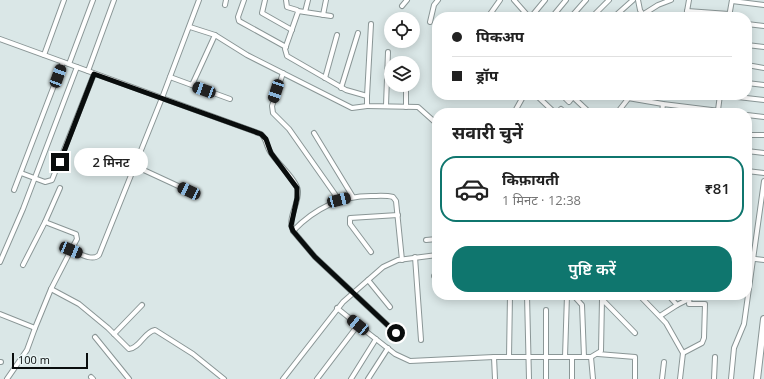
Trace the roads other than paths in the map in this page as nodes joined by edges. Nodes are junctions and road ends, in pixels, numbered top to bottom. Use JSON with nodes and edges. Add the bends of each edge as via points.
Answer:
{"nodes":[{"id":1,"x":64,"y":0,"type":"edge"},
{"id":2,"x":93,"y":0,"type":"edge"},
{"id":3,"x":114,"y":0,"type":"edge"},
{"id":4,"x":199,"y":0,"type":"edge"},
{"id":5,"x":226,"y":0,"type":"edge"},
{"id":6,"x":244,"y":0,"type":"edge"},
{"id":7,"x":265,"y":0,"type":"edge"},
{"id":8,"x":286,"y":0,"type":"edge"},
{"id":9,"x":308,"y":0,"type":"edge"},
{"id":10,"x":326,"y":0,"type":"edge"},
{"id":11,"x":407,"y":0,"type":"edge"},
{"id":12,"x":438,"y":0,"type":"edge"},
{"id":13,"x":500,"y":0,"type":"edge"},
{"id":14,"x":514,"y":0,"type":"edge"},
{"id":15,"x":545,"y":0,"type":"edge"},
{"id":16,"x":566,"y":0,"type":"edge"},
{"id":17,"x":586,"y":0,"type":"edge"},
{"id":18,"x":609,"y":0,"type":"edge"},
{"id":19,"x":633,"y":0,"type":"edge"},
{"id":20,"x":638,"y":0,"type":"edge"},
{"id":21,"x":671,"y":0,"type":"edge"},
{"id":22,"x":689,"y":0,"type":"edge"},
{"id":23,"x":732,"y":0,"type":"edge"},
{"id":24,"x":225,"y":5,"type":"dead end"},
{"id":25,"x":764,"y":5,"type":"edge"},
{"id":26,"x":402,"y":6,"type":"dead end"},
{"id":27,"x":298,"y":11,"type":"junction"},
{"id":28,"x":687,"y":11,"type":"joint"},
{"id":29,"x":305,"y":12,"type":"junction"},
{"id":30,"x":432,"y":12,"type":"edge"},
{"id":31,"x":492,"y":12,"type":"edge"},
{"id":32,"x":525,"y":12,"type":"edge"},
{"id":33,"x":534,"y":12,"type":"edge"},
{"id":34,"x":556,"y":12,"type":"edge"},
{"id":35,"x":575,"y":12,"type":"edge"},
{"id":36,"x":597,"y":12,"type":"edge"},
{"id":37,"x":620,"y":12,"type":"edge"},
{"id":38,"x":640,"y":12,"type":"edge"},
{"id":39,"x":647,"y":12,"type":"edge"},
{"id":40,"x":698,"y":12,"type":"edge"},
{"id":41,"x":730,"y":12,"type":"edge"},
{"id":42,"x":432,"y":14,"type":"edge"},
{"id":43,"x":323,"y":15,"type":"junction"},
{"id":44,"x":331,"y":16,"type":"dead end"},
{"id":45,"x":430,"y":22,"type":"dead end"},
{"id":46,"x":371,"y":24,"type":"dead end"},
{"id":47,"x":752,"y":25,"type":"edge"},
{"id":48,"x":764,"y":26,"type":"edge"},
{"id":49,"x":190,"y":27,"type":"junction"},
{"id":50,"x":292,"y":30,"type":"junction"},
{"id":51,"x":358,"y":33,"type":"dead end"},
{"id":52,"x":215,"y":35,"type":"junction"},
{"id":53,"x":337,"y":35,"type":"dead end"},
{"id":54,"x":0,"y":39,"type":"edge"},
{"id":55,"x":752,"y":46,"type":"edge"},
{"id":56,"x":286,"y":47,"type":"junction"},
{"id":57,"x":764,"y":47,"type":"edge"},
{"id":58,"x":388,"y":52,"type":"dead end"},
{"id":59,"x":44,"y":54,"type":"junction"},
{"id":60,"x":63,"y":62,"type":"junction"},
{"id":61,"x":69,"y":64,"type":"junction"},
{"id":62,"x":752,"y":66,"type":"edge"},
{"id":63,"x":77,"y":67,"type":"junction"},
{"id":64,"x":764,"y":68,"type":"edge"},
{"id":65,"x":88,"y":71,"type":"junction"},
{"id":66,"x":94,"y":74,"type":"junction"},
{"id":67,"x":283,"y":74,"type":"junction"},
{"id":68,"x":170,"y":77,"type":"junction"},
{"id":69,"x":325,"y":78,"type":"junction"},
{"id":70,"x":752,"y":84,"type":"edge"},
{"id":71,"x":192,"y":85,"type":"junction"},
{"id":72,"x":764,"y":85,"type":"edge"},
{"id":73,"x":341,"y":88,"type":"junction"},
{"id":74,"x":406,"y":92,"type":"edge"},
{"id":75,"x":367,"y":96,"type":"junction"},
{"id":76,"x":162,"y":98,"type":"junction"},
{"id":77,"x":230,"y":99,"type":"dead end"},
{"id":78,"x":752,"y":99,"type":"edge"},
{"id":79,"x":542,"y":100,"type":"edge"},
{"id":80,"x":576,"y":100,"type":"edge"},
{"id":81,"x":628,"y":100,"type":"edge"},
{"id":82,"x":644,"y":100,"type":"edge"},
{"id":83,"x":764,"y":100,"type":"edge"},
{"id":84,"x":663,"y":104,"type":"junction"},
{"id":85,"x":367,"y":106,"type":"junction"},
{"id":86,"x":386,"y":106,"type":"junction"},
{"id":87,"x":406,"y":107,"type":"junction"},
{"id":88,"x":550,"y":108,"type":"edge"},
{"id":89,"x":585,"y":108,"type":"edge"},
{"id":90,"x":621,"y":108,"type":"edge"},
{"id":91,"x":663,"y":108,"type":"edge"},
{"id":92,"x":700,"y":108,"type":"edge"},
{"id":93,"x":752,"y":115,"type":"edge"},
{"id":94,"x":764,"y":116,"type":"edge"},
{"id":95,"x":432,"y":119,"type":"edge"},
{"id":96,"x":314,"y":133,"type":"dead end"},
{"id":97,"x":752,"y":135,"type":"edge"},
{"id":98,"x":764,"y":135,"type":"edge"},
{"id":99,"x":752,"y":152,"type":"edge"},
{"id":100,"x":764,"y":153,"type":"edge"},
{"id":101,"x":135,"y":166,"type":"junction"},
{"id":102,"x":21,"y":172,"type":"junction"},
{"id":103,"x":752,"y":172,"type":"edge"},
{"id":104,"x":764,"y":173,"type":"edge"},
{"id":105,"x":35,"y":178,"type":"junction"},
{"id":106,"x":764,"y":181,"type":"edge"},
{"id":107,"x":60,"y":188,"type":"dead end"},
{"id":108,"x":14,"y":190,"type":"dead end"},
{"id":109,"x":189,"y":191,"type":"dead end"},
{"id":110,"x":353,"y":197,"type":"junction"},
{"id":111,"x":339,"y":200,"type":"junction"},
{"id":112,"x":398,"y":215,"type":"junction"},
{"id":113,"x":45,"y":222,"type":"junction"},
{"id":114,"x":293,"y":231,"type":"junction"},
{"id":115,"x":432,"y":239,"type":"edge"},
{"id":116,"x":426,"y":240,"type":"dead end"},
{"id":117,"x":71,"y":250,"type":"junction"},
{"id":118,"x":371,"y":252,"type":"dead end"},
{"id":119,"x":432,"y":255,"type":"edge"},
{"id":120,"x":415,"y":257,"type":"junction"},
{"id":121,"x":754,"y":259,"type":"junction"},
{"id":122,"x":402,"y":260,"type":"junction"},
{"id":123,"x":764,"y":260,"type":"edge"},
{"id":124,"x":0,"y":262,"type":"edge"},
{"id":125,"x":22,"y":265,"type":"dead end"},
{"id":126,"x":752,"y":272,"type":"edge"},
{"id":127,"x":368,"y":280,"type":"junction"},
{"id":128,"x":51,"y":289,"type":"junction"},
{"id":129,"x":353,"y":292,"type":"junction"},
{"id":130,"x":510,"y":300,"type":"edge"},
{"id":131,"x":527,"y":300,"type":"edge"},
{"id":132,"x":567,"y":300,"type":"edge"},
{"id":133,"x":578,"y":300,"type":"edge"},
{"id":134,"x":602,"y":300,"type":"joint"},
{"id":135,"x":644,"y":300,"type":"edge"},
{"id":136,"x":672,"y":300,"type":"edge"},
{"id":137,"x":684,"y":300,"type":"edge"},
{"id":138,"x":689,"y":300,"type":"edge"},
{"id":139,"x":748,"y":300,"type":"edge"},
{"id":140,"x":142,"y":305,"type":"dead end"},
{"id":141,"x":677,"y":305,"type":"junction"},
{"id":142,"x":390,"y":307,"type":"dead end"},
{"id":143,"x":337,"y":308,"type":"junction"},
{"id":144,"x":546,"y":310,"type":"dead end"},
{"id":145,"x":0,"y":314,"type":"edge"},
{"id":146,"x":660,"y":316,"type":"junction"},
{"id":147,"x":764,"y":319,"type":"edge"},
{"id":148,"x":358,"y":325,"type":"junction"},
{"id":149,"x":35,"y":328,"type":"junction"},
{"id":150,"x":396,"y":333,"type":"dead end"},
{"id":151,"x":635,"y":333,"type":"dead end"},
{"id":152,"x":114,"y":334,"type":"junction"},
{"id":153,"x":95,"y":337,"type":"dead end"},
{"id":154,"x":376,"y":338,"type":"junction"},
{"id":155,"x":421,"y":340,"type":"dead end"},
{"id":156,"x":388,"y":348,"type":"junction"},
{"id":157,"x":683,"y":353,"type":"junction"},
{"id":158,"x":598,"y":354,"type":"junction"},
{"id":159,"x":546,"y":356,"type":"junction"},
{"id":160,"x":494,"y":357,"type":"junction"},
{"id":161,"x":565,"y":357,"type":"junction"},
{"id":162,"x":584,"y":357,"type":"junction"},
{"id":163,"x":591,"y":357,"type":"junction"},
{"id":164,"x":715,"y":357,"type":"dead end"},
{"id":165,"x":509,"y":358,"type":"junction"},
{"id":166,"x":527,"y":358,"type":"junction"},
{"id":167,"x":572,"y":358,"type":"junction"},
{"id":168,"x":664,"y":362,"type":"dead end"},
{"id":169,"x":7,"y":379,"type":"edge"},
{"id":170,"x":129,"y":379,"type":"edge"},
{"id":171,"x":224,"y":379,"type":"edge"},
{"id":172,"x":283,"y":379,"type":"edge"},
{"id":173,"x":317,"y":379,"type":"edge"},
{"id":174,"x":351,"y":379,"type":"edge"},
{"id":175,"x":368,"y":379,"type":"edge"},
{"id":176,"x":495,"y":379,"type":"edge"},
{"id":177,"x":529,"y":379,"type":"edge"},
{"id":178,"x":546,"y":379,"type":"edge"},
{"id":179,"x":572,"y":379,"type":"edge"},
{"id":180,"x":593,"y":379,"type":"edge"},
{"id":181,"x":635,"y":379,"type":"edge"},
{"id":182,"x":662,"y":379,"type":"edge"},
{"id":183,"x":680,"y":379,"type":"edge"},
{"id":184,"x":714,"y":379,"type":"edge"},
{"id":185,"x":731,"y":379,"type":"edge"},
{"id":186,"x":757,"y":379,"type":"edge"}],
"edges":[{"from":1,"to":59,"type":"street"},
{"from":2,"to":61,"type":"street"},
{"from":3,"to":65,"type":"street"},
{"from":4,"to":49,"type":"street"},
{"from":5,"to":24,"type":"street"},
{"from":6,"to":56,"type":"street","via":[[239,21]]},
{"from":7,"to":50,"type":"street","via":[[262,13]]},
{"from":8,"to":27,"type":"street","via":[[287,7]]},
{"from":9,"to":29,"type":"street"},
{"from":10,"to":43,"type":"street"},
{"from":11,"to":26,"type":"street"},
{"from":12,"to":30,"type":"street"},
{"from":13,"to":31,"type":"street"},
{"from":14,"to":32,"type":"street"},
{"from":15,"to":33,"type":"street"},
{"from":16,"to":34,"type":"street"},
{"from":17,"to":35,"type":"street"},
{"from":18,"to":36,"type":"street"},
{"from":19,"to":37,"type":"street"},
{"from":20,"to":38,"type":"street"},
{"from":21,"to":39,"type":"street","via":[[658,4]]},
{"from":22,"to":28,"type":"street"},
{"from":23,"to":25,"type":"street"},
{"from":23,"to":41,"type":"street"},
{"from":27,"to":29,"type":"street"},
{"from":27,"to":50,"type":"street"},
{"from":28,"to":40,"type":"street"},
{"from":29,"to":43,"type":"street"},
{"from":42,"to":45,"type":"street"},
{"from":43,"to":44,"type":"street"},
{"from":46,"to":75,"type":"street"},
{"from":47,"to":48,"type":"street"},
{"from":49,"to":52,"type":"street"},
{"from":49,"to":68,"type":"street"},
{"from":50,"to":56,"type":"street"},
{"from":51,"to":73,"type":"street"},
{"from":52,"to":67,"type":"street","via":[[247,56]]},
{"from":52,"to":71,"type":"street"},
{"from":53,"to":69,"type":"street"},
{"from":54,"to":59,"type":"street"},
{"from":55,"to":57,"type":"street"},
{"from":56,"to":69,"type":"street","via":[[287,56]]},
{"from":58,"to":86,"type":"street"},
{"from":59,"to":60,"type":"street"},
{"from":60,"to":61,"type":"street"},
{"from":60,"to":102,"type":"street"},
{"from":61,"to":63,"type":"street"},
{"from":62,"to":64,"type":"street"},
{"from":63,"to":65,"type":"street"},
{"from":63,"to":105,"type":"street"},
{"from":65,"to":66,"type":"street"},
{"from":66,"to":76,"type":"street"},
{"from":66,"to":105,"type":"street","via":[[54,177],[49,182]]},
{"from":67,"to":85,"type":"street","via":[[352,108]]},
{"from":67,"to":111,"type":"street","via":[[272,106],[273,113],[289,129]]},
{"from":68,"to":71,"type":"street"},
{"from":68,"to":76,"type":"street"},
{"from":69,"to":73,"type":"street"},
{"from":70,"to":72,"type":"street"},
{"from":71,"to":77,"type":"street"},
{"from":73,"to":75,"type":"street"},
{"from":74,"to":87,"type":"street"},
{"from":75,"to":85,"type":"street"},
{"from":76,"to":101,"type":"street"},
{"from":76,"to":114,"type":"street","via":[[264,136],[271,153],[297,188],[291,226]]},
{"from":78,"to":83,"type":"street"},
{"from":79,"to":88,"type":"street"},
{"from":80,"to":89,"type":"street"},
{"from":81,"to":90,"type":"street"},
{"from":82,"to":84,"type":"street"},
{"from":84,"to":91,"type":"street"},
{"from":84,"to":92,"type":"street"},
{"from":85,"to":86,"type":"street"},
{"from":86,"to":87,"type":"street"},
{"from":87,"to":95,"type":"street","via":[[420,107]]},
{"from":93,"to":94,"type":"street"},
{"from":96,"to":110,"type":"street"},
{"from":97,"to":98,"type":"street"},
{"from":99,"to":100,"type":"street"},
{"from":101,"to":109,"type":"street"},
{"from":101,"to":117,"type":"street","via":[[100,255],[91,258]]},
{"from":102,"to":105,"type":"street"},
{"from":102,"to":108,"type":"street"},
{"from":103,"to":104,"type":"street"},
{"from":105,"to":124,"type":"street"},
{"from":106,"to":121,"type":"street"},
{"from":107,"to":113,"type":"street"},
{"from":110,"to":111,"type":"street"},
{"from":110,"to":112,"type":"street","via":[[393,197]]},
{"from":111,"to":114,"type":"street","via":[[306,218]]},
{"from":112,"to":118,"type":"street","via":[[350,218],[350,224]]},
{"from":112,"to":122,"type":"street"},
{"from":113,"to":117,"type":"street","via":[[75,233],[77,239]]},
{"from":113,"to":125,"type":"street"},
{"from":114,"to":129,"type":"street","via":[[315,257]]},
{"from":115,"to":116,"type":"street"},
{"from":117,"to":128,"type":"street"},
{"from":119,"to":120,"type":"street"},
{"from":120,"to":122,"type":"street"},
{"from":120,"to":155,"type":"street"},
{"from":121,"to":123,"type":"street"},
{"from":121,"to":126,"type":"street"},
{"from":122,"to":127,"type":"street","via":[[389,264]]},
{"from":127,"to":129,"type":"street"},
{"from":127,"to":142,"type":"street"},
{"from":128,"to":149,"type":"street"},
{"from":128,"to":152,"type":"street","via":[[79,304]]},
{"from":129,"to":143,"type":"street"},
{"from":129,"to":150,"type":"street"},
{"from":130,"to":165,"type":"street"},
{"from":131,"to":166,"type":"street"},
{"from":132,"to":161,"type":"street"},
{"from":133,"to":162,"type":"street","via":[[582,305]]},
{"from":134,"to":151,"type":"street"},
{"from":134,"to":158,"type":"street","via":[[601,351]]},
{"from":135,"to":146,"type":"street"},
{"from":136,"to":141,"type":"street"},
{"from":137,"to":141,"type":"street"},
{"from":138,"to":157,"type":"street","via":[[689,304],[705,304],[704,338],[702,343]]},
{"from":139,"to":185,"type":"street","via":[[744,324],[734,348]]},
{"from":140,"to":152,"type":"street"},
{"from":141,"to":146,"type":"street"},
{"from":143,"to":148,"type":"street"},
{"from":143,"to":172,"type":"street"},
{"from":144,"to":159,"type":"street"},
{"from":145,"to":149,"type":"street"},
{"from":146,"to":157,"type":"street"},
{"from":147,"to":186,"type":"street"},
{"from":148,"to":154,"type":"street"},
{"from":148,"to":173,"type":"street"},
{"from":149,"to":169,"type":"street","via":[[27,350]]},
{"from":152,"to":171,"type":"street","via":[[126,347],[132,349],[150,331],[158,331]]},
{"from":153,"to":170,"type":"street"},
{"from":154,"to":156,"type":"street"},
{"from":154,"to":174,"type":"street"},
{"from":156,"to":160,"type":"street","via":[[414,362]]},
{"from":156,"to":175,"type":"street"},
{"from":157,"to":183,"type":"street"},
{"from":158,"to":163,"type":"street"},
{"from":158,"to":181,"type":"street","via":[[635,357]]},
{"from":159,"to":161,"type":"street"},
{"from":159,"to":166,"type":"street"},
{"from":159,"to":178,"type":"street"},
{"from":160,"to":165,"type":"street"},
{"from":160,"to":176,"type":"street"},
{"from":161,"to":167,"type":"street"},
{"from":162,"to":163,"type":"street"},
{"from":162,"to":167,"type":"street"},
{"from":163,"to":180,"type":"street"},
{"from":164,"to":184,"type":"street"},
{"from":165,"to":166,"type":"street"},
{"from":166,"to":177,"type":"street"},
{"from":167,"to":179,"type":"street"},
{"from":168,"to":182,"type":"street"}]}
